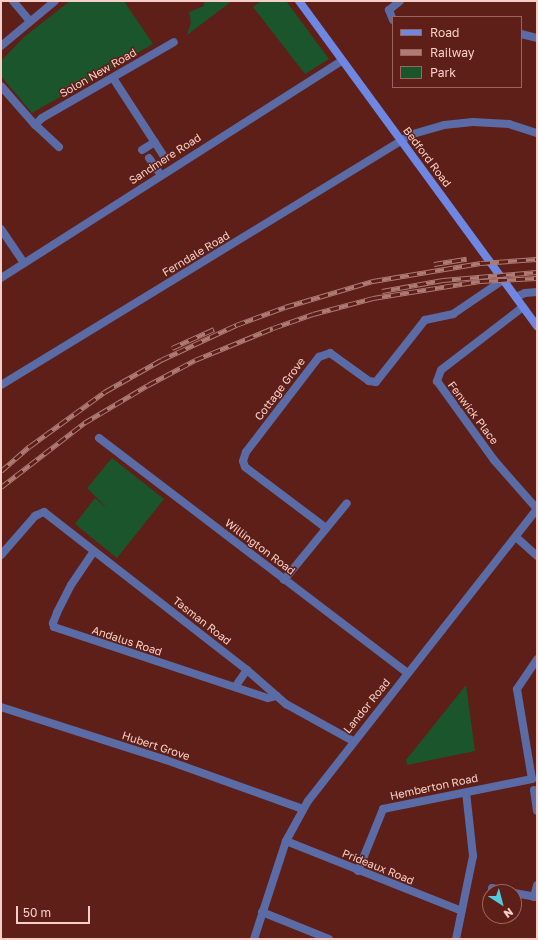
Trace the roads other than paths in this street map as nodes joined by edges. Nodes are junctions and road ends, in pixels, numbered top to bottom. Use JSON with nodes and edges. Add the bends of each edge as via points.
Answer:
{"nodes":[{"id":1,"x":13,"y":1,"type":"edge"},
{"id":2,"x":55,"y":1,"type":"edge"},
{"id":3,"x":400,"y":1,"type":"edge"},
{"id":4,"x":300,"y":2,"type":"edge"},
{"id":5,"x":392,"y":17,"type":"edge"},
{"id":6,"x":30,"y":21,"type":"junction"},
{"id":7,"x":522,"y":34,"type":"edge"},
{"id":8,"x":537,"y":38,"type":"edge"},
{"id":9,"x":174,"y":42,"type":"dead end"},
{"id":10,"x":1,"y":46,"type":"edge"},
{"id":11,"x":342,"y":60,"type":"junction"},
{"id":12,"x":113,"y":78,"type":"junction"},
{"id":13,"x":1,"y":86,"type":"edge"},
{"id":14,"x":34,"y":125,"type":"junction"},
{"id":15,"x":537,"y":133,"type":"edge"},
{"id":16,"x":402,"y":141,"type":"junction"},
{"id":17,"x":155,"y":142,"type":"junction"},
{"id":18,"x":59,"y":147,"type":"dead end"},
{"id":19,"x":142,"y":150,"type":"dead end"},
{"id":20,"x":149,"y":158,"type":"dead end"},
{"id":21,"x":165,"y":158,"type":"dead end"},
{"id":22,"x":161,"y":175,"type":"junction"},
{"id":23,"x":1,"y":229,"type":"edge"},
{"id":24,"x":24,"y":263,"type":"junction"},
{"id":25,"x":1,"y":278,"type":"edge"},
{"id":26,"x":503,"y":280,"type":"junction"},
{"id":27,"x":537,"y":292,"type":"edge"},
{"id":28,"x":516,"y":297,"type":"junction"},
{"id":29,"x":523,"y":307,"type":"junction"},
{"id":30,"x":537,"y":326,"type":"edge"},
{"id":31,"x":1,"y":386,"type":"edge"},
{"id":32,"x":99,"y":438,"type":"dead end"},
{"id":33,"x":347,"y":502,"type":"dead end"},
{"id":34,"x":537,"y":509,"type":"edge"},
{"id":35,"x":326,"y":528,"type":"junction"},
{"id":36,"x":516,"y":537,"type":"junction"},
{"id":37,"x":94,"y":551,"type":"junction"},
{"id":38,"x":1,"y":555,"type":"edge"},
{"id":39,"x":537,"y":556,"type":"edge"},
{"id":40,"x":284,"y":580,"type":"junction"},
{"id":41,"x":537,"y":660,"type":"edge"},
{"id":42,"x":247,"y":670,"type":"junction"},
{"id":43,"x":407,"y":673,"type":"junction"},
{"id":44,"x":235,"y":687,"type":"junction"},
{"id":45,"x":277,"y":696,"type":"junction"},
{"id":46,"x":1,"y":707,"type":"edge"},
{"id":47,"x":353,"y":741,"type":"junction"},
{"id":48,"x":534,"y":790,"type":"dead end"},
{"id":49,"x":466,"y":792,"type":"junction"},
{"id":50,"x":303,"y":809,"type":"junction"},
{"id":51,"x":537,"y":811,"type":"edge"},
{"id":52,"x":286,"y":841,"type":"junction"},
{"id":53,"x":358,"y":871,"type":"junction"},
{"id":54,"x":537,"y":886,"type":"edge"},
{"id":55,"x":522,"y":894,"type":"edge"},
{"id":56,"x":536,"y":897,"type":"edge"},
{"id":57,"x":462,"y":911,"type":"junction"},
{"id":58,"x":262,"y":912,"type":"junction"},
{"id":59,"x":254,"y":939,"type":"edge"},
{"id":60,"x":329,"y":939,"type":"edge"},
{"id":61,"x":456,"y":939,"type":"edge"}],
"edges":[{"from":1,"to":6,"type":"street"},
{"from":2,"to":6,"type":"street"},
{"from":3,"to":5,"type":"street","via":[[390,10]]},
{"from":4,"to":11,"type":"main road","name":"Bedford Road"},
{"from":6,"to":10,"type":"street"},
{"from":7,"to":8,"type":"street"},
{"from":9,"to":12,"type":"street","name":"Solon New Road"},
{"from":11,"to":16,"type":"main road","name":"Bedford Road"},
{"from":11,"to":22,"type":"street","name":"Sandmere Road"},
{"from":12,"to":14,"type":"street","name":"Solon New Road"},
{"from":12,"to":17,"type":"street"},
{"from":13,"to":14,"type":"street"},
{"from":14,"to":18,"type":"street"},
{"from":15,"to":16,"type":"street","name":"Ferndale Road","via":[[509,124],[473,122],[430,128]]},
{"from":16,"to":26,"type":"main road","name":"Bedford Road"},
{"from":16,"to":31,"type":"street","name":"Ferndale Road"},
{"from":17,"to":19,"type":"street"},
{"from":17,"to":21,"type":"street"},
{"from":20,"to":22,"type":"street"},
{"from":22,"to":24,"type":"street","name":"Sandmere Road"},
{"from":23,"to":24,"type":"street"},
{"from":24,"to":25,"type":"street","name":"Sandmere Road"},
{"from":26,"to":28,"type":"main road","name":"Bedford Road"},
{"from":26,"to":35,"type":"street","name":"Cottage Grove","via":[[453,314],[425,320],[376,382],[369,381],[330,353],[319,356],[246,452],[243,461],[246,467]]},
{"from":27,"to":28,"type":"street"},
{"from":28,"to":29,"type":"main road","name":"Bedford Road"},
{"from":29,"to":30,"type":"main road","name":"Bedford Road"},
{"from":29,"to":34,"type":"street","name":"Fenwick Place","via":[[441,370],[437,381],[494,460]]},
{"from":32,"to":40,"type":"street","name":"Willington Road"},
{"from":33,"to":35,"type":"street"},
{"from":34,"to":36,"type":"street","name":"Landor Road"},
{"from":35,"to":40,"type":"street"},
{"from":36,"to":39,"type":"street"},
{"from":36,"to":43,"type":"street","name":"Landor Road"},
{"from":37,"to":38,"type":"street","name":"Tasman Road","via":[[42,512]]},
{"from":37,"to":42,"type":"street","name":"Tasman Road"},
{"from":37,"to":44,"type":"street","name":"Andalus Road","via":[[71,585],[57,613],[54,627]]},
{"from":40,"to":43,"type":"street","name":"Willington Road"},
{"from":41,"to":49,"type":"street","name":"Hemberton Road","via":[[517,689],[532,779]]},
{"from":42,"to":44,"type":"street"},
{"from":42,"to":45,"type":"street","name":"Tasman Road"},
{"from":43,"to":47,"type":"street","name":"Landor Road"},
{"from":44,"to":45,"type":"street","name":"Andalus Road","via":[[268,698]]},
{"from":45,"to":47,"type":"street","name":"Tasman Road","via":[[300,713]]},
{"from":46,"to":50,"type":"street","name":"Hubert Grove","via":[[166,760]]},
{"from":47,"to":50,"type":"street","name":"Landor Road"},
{"from":48,"to":51,"type":"street"},
{"from":49,"to":53,"type":"street","name":"Hemberton Road","via":[[383,809]]},
{"from":49,"to":57,"type":"street","via":[[473,856]]},
{"from":50,"to":52,"type":"street","name":"Landor Road"},
{"from":52,"to":53,"type":"street","name":"Prideaux Road"},
{"from":52,"to":58,"type":"street","name":"Landor Road"},
{"from":53,"to":57,"type":"street","name":"Prideaux Road"},
{"from":54,"to":56,"type":"street"},
{"from":55,"to":56,"type":"street"},
{"from":57,"to":61,"type":"street"},
{"from":58,"to":59,"type":"street","name":"Landor Road"},
{"from":58,"to":60,"type":"street"}]}
